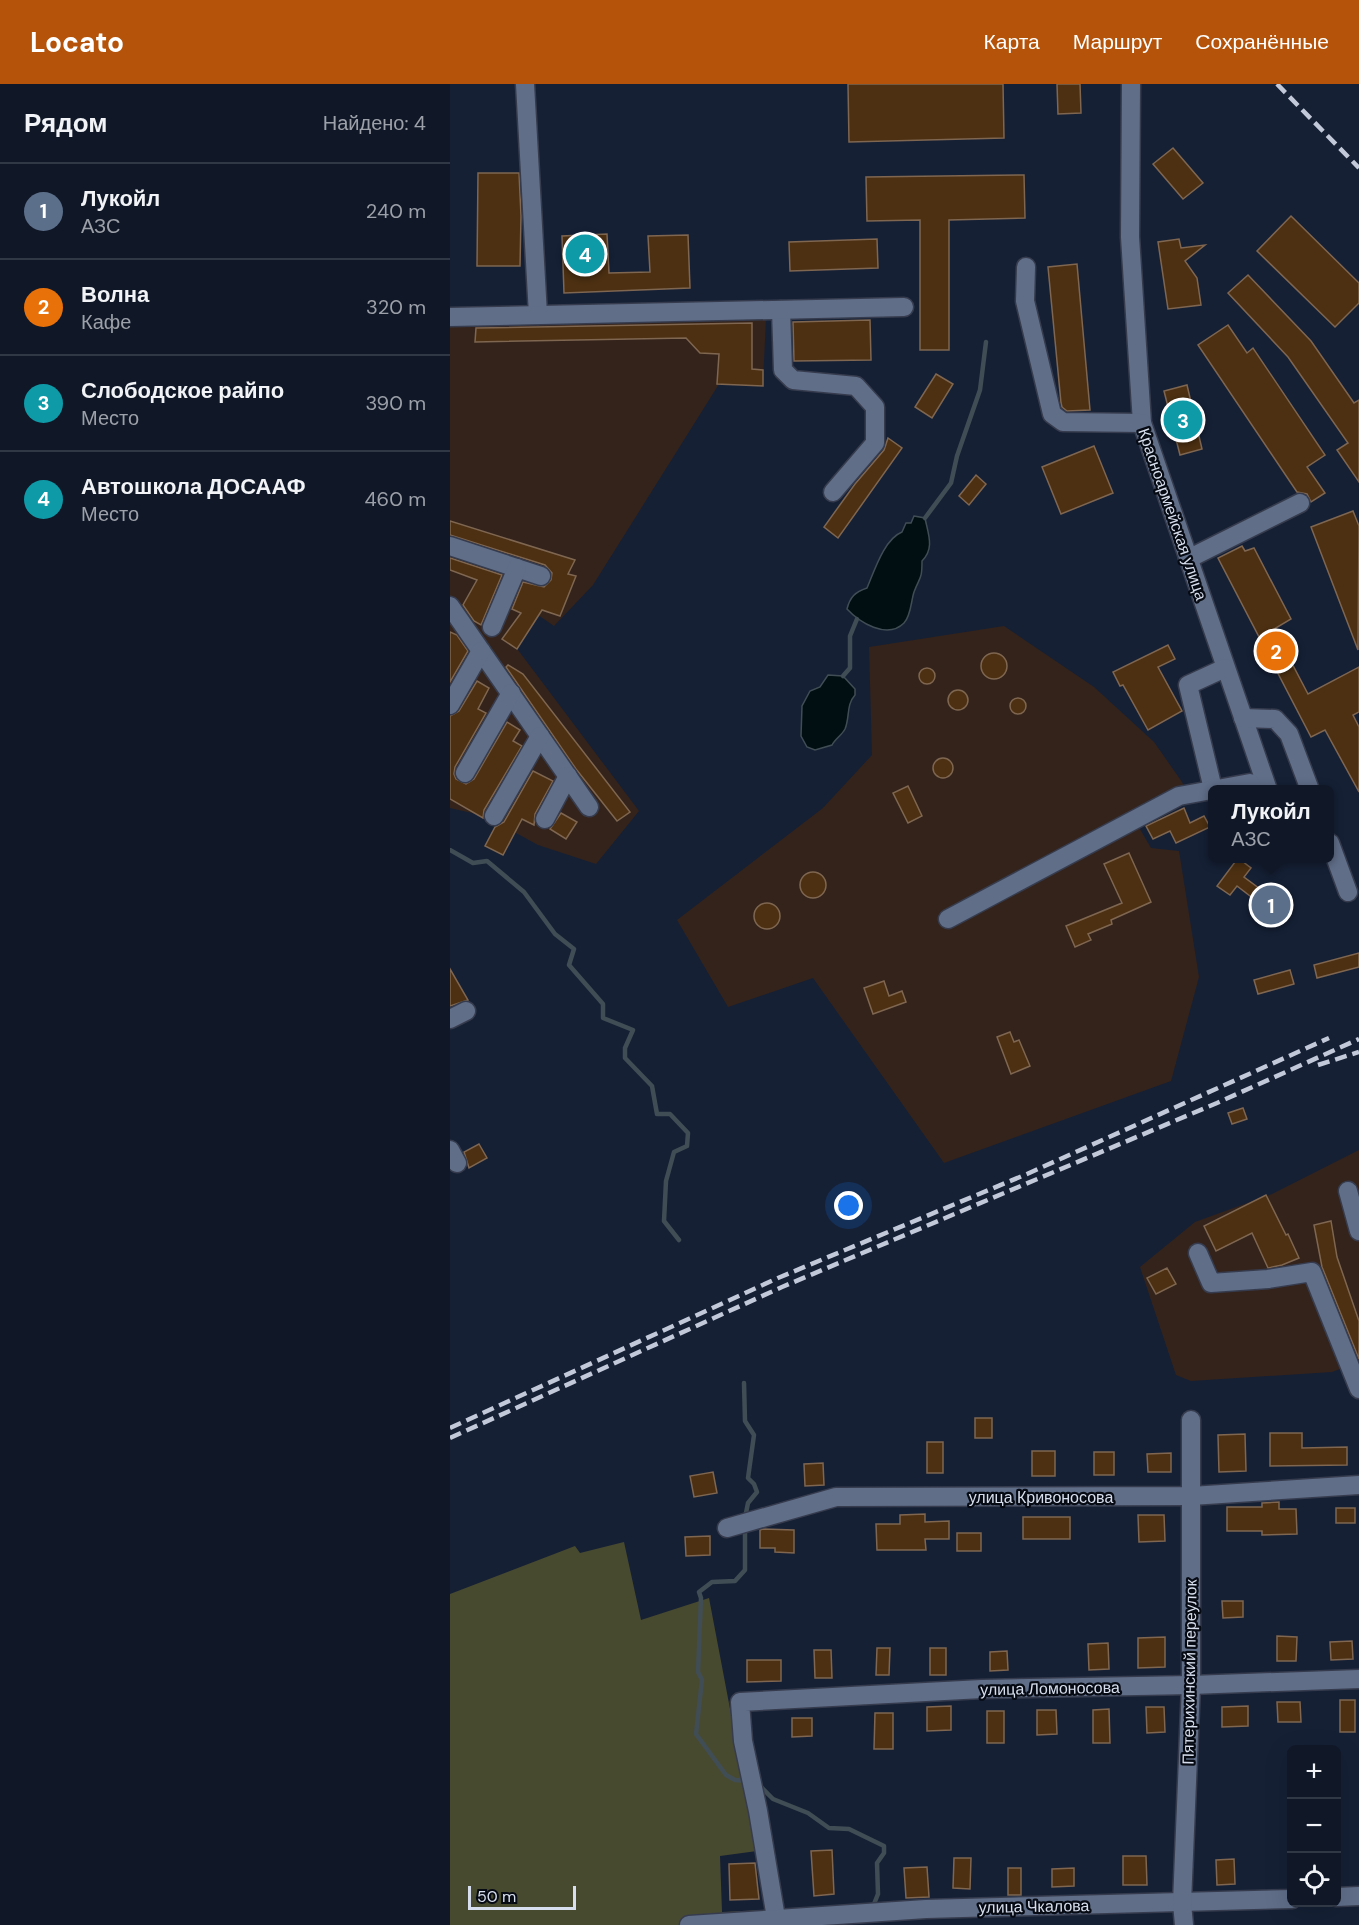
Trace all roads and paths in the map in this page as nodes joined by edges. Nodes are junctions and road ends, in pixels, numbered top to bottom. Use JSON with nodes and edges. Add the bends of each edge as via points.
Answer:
{"nodes":[{"id":1,"x":525,"y":84,"type":"edge"},
{"id":2,"x":1131,"y":84,"type":"edge"},
{"id":3,"x":1026,"y":267,"type":"dead end"},
{"id":4,"x":904,"y":307,"type":"dead end"},
{"id":5,"x":781,"y":310,"type":"junction"},
{"id":6,"x":538,"y":315,"type":"junction"},
{"id":7,"x":450,"y":317,"type":"edge"},
{"id":8,"x":1142,"y":423,"type":"junction"},
{"id":9,"x":832,"y":492,"type":"dead end"},
{"id":10,"x":1300,"y":503,"type":"dead end"},
{"id":11,"x":450,"y":546,"type":"edge"},
{"id":12,"x":1188,"y":559,"type":"junction"},
{"id":13,"x":516,"y":568,"type":"junction"},
{"id":14,"x":541,"y":576,"type":"dead end"},
{"id":15,"x":450,"y":609,"type":"edge"},
{"id":16,"x":492,"y":627,"type":"dead end"},
{"id":17,"x":481,"y":651,"type":"junction"},
{"id":18,"x":1226,"y":668,"type":"junction"},
{"id":19,"x":511,"y":693,"type":"junction"},
{"id":20,"x":450,"y":705,"type":"edge"},
{"id":21,"x":1244,"y":722,"type":"junction"},
{"id":22,"x":540,"y":736,"type":"junction"},
{"id":23,"x":465,"y":773,"type":"dead end"},
{"id":24,"x":568,"y":776,"type":"junction"},
{"id":25,"x":1212,"y":785,"type":"edge"},
{"id":26,"x":1250,"y":785,"type":"edge"},
{"id":27,"x":1267,"y":785,"type":"edge"},
{"id":28,"x":1308,"y":785,"type":"edge"},
{"id":29,"x":1208,"y":790,"type":"edge"},
{"id":30,"x":589,"y":807,"type":"dead end"},
{"id":31,"x":494,"y":816,"type":"dead end"},
{"id":32,"x":546,"y":819,"type":"dead end"},
{"id":33,"x":1334,"y":856,"type":"edge"},
{"id":34,"x":1348,"y":892,"type":"dead end"},
{"id":35,"x":948,"y":919,"type":"dead end"},
{"id":36,"x":1348,"y":1191,"type":"dead end"},
{"id":37,"x":1359,"y":1231,"type":"edge"},
{"id":38,"x":1198,"y":1253,"type":"dead end"},
{"id":39,"x":1359,"y":1389,"type":"edge"},
{"id":40,"x":1191,"y":1420,"type":"dead end"},
{"id":41,"x":1359,"y":1485,"type":"edge"},
{"id":42,"x":1191,"y":1496,"type":"junction"},
{"id":43,"x":727,"y":1528,"type":"dead end"},
{"id":44,"x":1359,"y":1679,"type":"edge"},
{"id":45,"x":1191,"y":1685,"type":"junction"},
{"id":46,"x":1359,"y":1896,"type":"edge"},
{"id":47,"x":1341,"y":1897,"type":"edge"},
{"id":48,"x":1287,"y":1899,"type":"edge"},
{"id":49,"x":1182,"y":1903,"type":"junction"},
{"id":50,"x":784,"y":1920,"type":"edge"},
{"id":51,"x":689,"y":1925,"type":"edge"},
{"id":52,"x":1184,"y":1925,"type":"edge"}],
"edges":[{"from":1,"to":6,"type":"street"},
{"from":2,"to":8,"type":"street","name":"Красноармейская улица","via":[[1130,237]]},
{"from":3,"to":8,"type":"street","via":[[1025,301],[1052,414],[1063,422]]},
{"from":4,"to":5,"type":"street"},
{"from":5,"to":6,"type":"street"},
{"from":5,"to":9,"type":"street","via":[[783,370],[793,380],[856,386],[875,407],[875,443]]},
{"from":6,"to":7,"type":"street"},
{"from":8,"to":12,"type":"street","name":"Красноармейская улица"},
{"from":10,"to":12,"type":"street"},
{"from":11,"to":13,"type":"street"},
{"from":12,"to":18,"type":"street","name":"Красноармейская улица"},
{"from":13,"to":14,"type":"street"},
{"from":13,"to":16,"type":"street"},
{"from":15,"to":17,"type":"street"},
{"from":17,"to":19,"type":"street"},
{"from":17,"to":20,"type":"street"},
{"from":18,"to":21,"type":"street","name":"Красноармейская улица"},
{"from":18,"to":25,"type":"street","via":[[1188,685]]},
{"from":19,"to":22,"type":"street"},
{"from":19,"to":23,"type":"street"},
{"from":21,"to":26,"type":"street"},
{"from":21,"to":27,"type":"street","name":"Красноармейская улица"},
{"from":21,"to":28,"type":"street","via":[[1275,719],[1289,734]]},
{"from":22,"to":24,"type":"street"},
{"from":22,"to":31,"type":"street"},
{"from":24,"to":30,"type":"street"},
{"from":24,"to":32,"type":"street"},
{"from":29,"to":35,"type":"street","via":[[1179,796]]},
{"from":33,"to":34,"type":"street"},
{"from":36,"to":37,"type":"street"},
{"from":38,"to":39,"type":"street","via":[[1211,1283],[1312,1272]]},
{"from":40,"to":42,"type":"street","name":"Пятерихинский переулок"},
{"from":41,"to":42,"type":"street","name":"улица Кривоносова"},
{"from":42,"to":43,"type":"street","name":"улица Кривоносова","via":[[836,1497]]},
{"from":42,"to":45,"type":"street","name":"Пятерихинский переулок"},
{"from":44,"to":45,"type":"street","name":"улица Ломоносова"},
{"from":45,"to":49,"type":"street","name":"Пятерихинский переулок"},
{"from":45,"to":50,"type":"street","name":"улица Ломоносова","via":[[982,1689],[740,1701],[743,1741]]},
{"from":46,"to":47,"type":"street"},
{"from":48,"to":49,"type":"street","name":"улица Чкалова"},
{"from":49,"to":50,"type":"street","name":"улица Чкалова","via":[[926,1909]]},
{"from":49,"to":52,"type":"street","name":"Пятерихинский переулок"},
{"from":50,"to":51,"type":"street","name":"улица Чкалова"}]}
